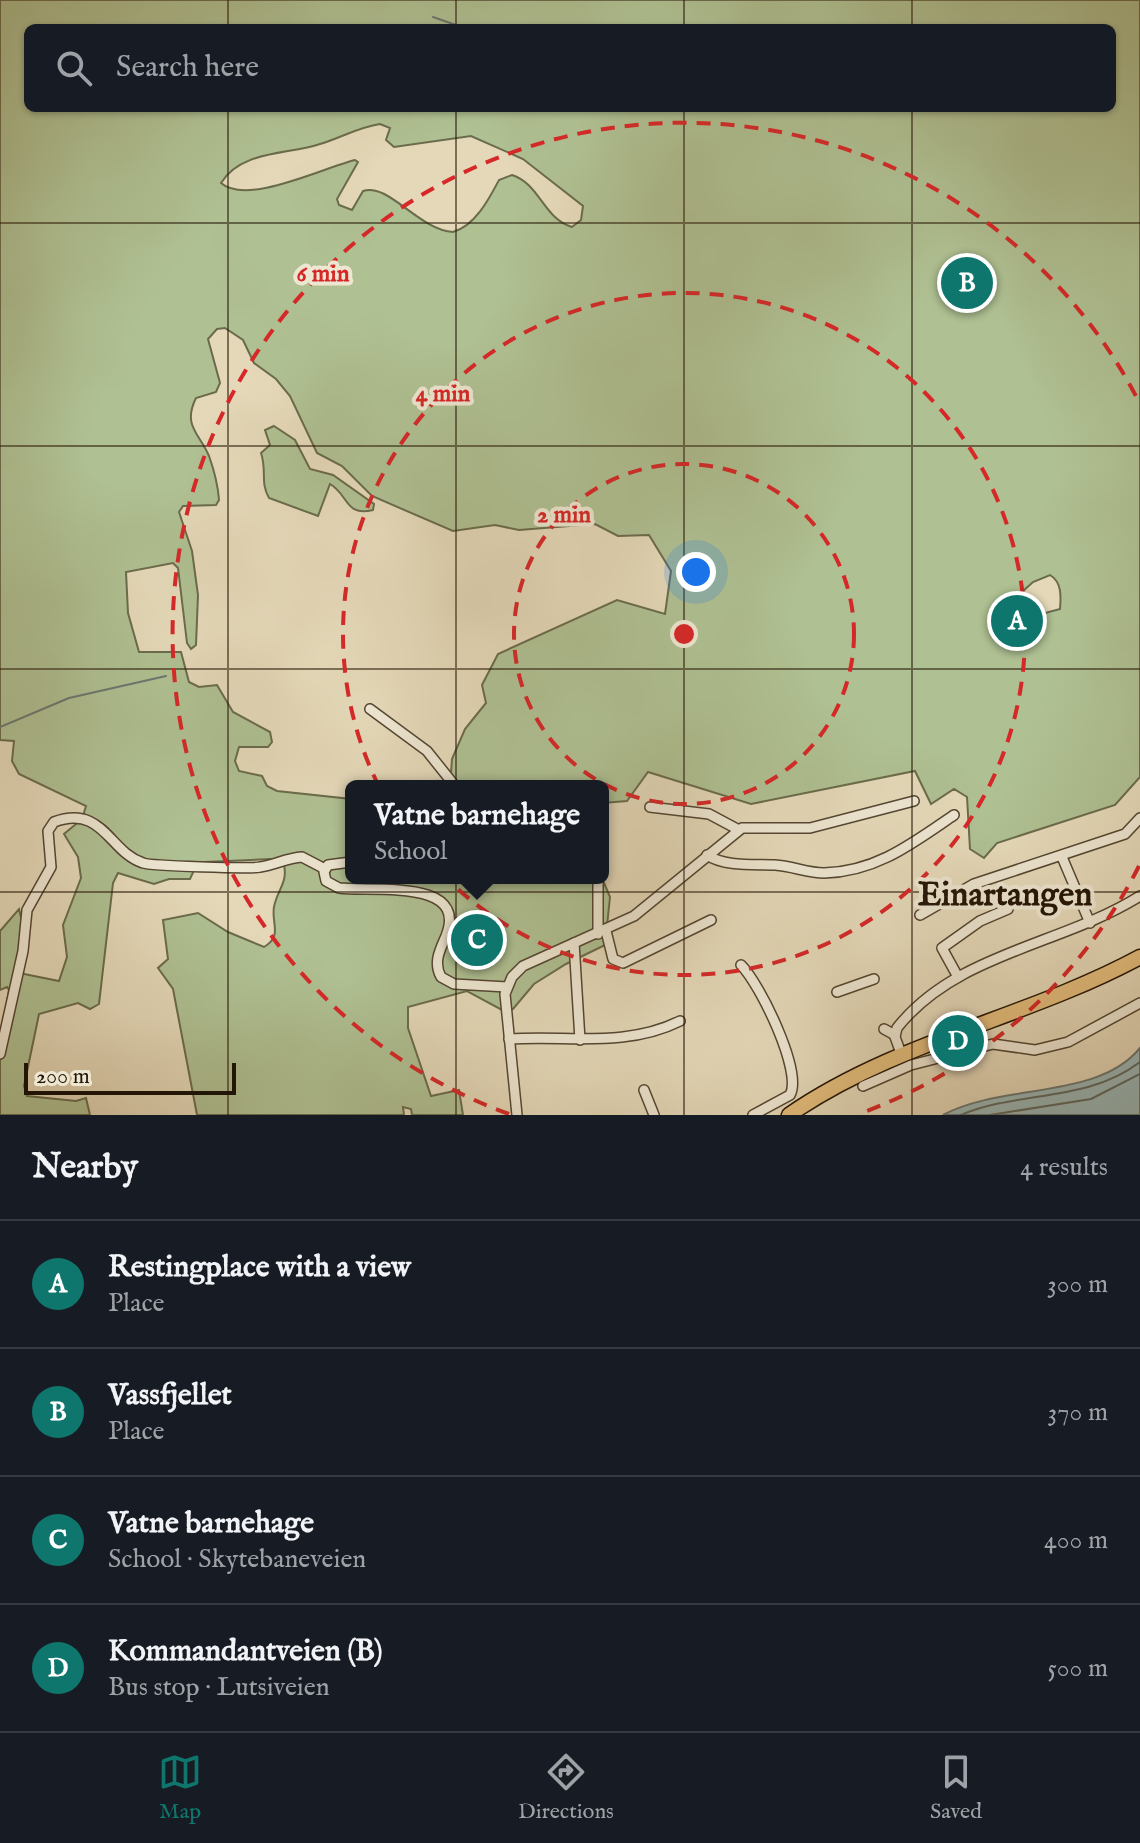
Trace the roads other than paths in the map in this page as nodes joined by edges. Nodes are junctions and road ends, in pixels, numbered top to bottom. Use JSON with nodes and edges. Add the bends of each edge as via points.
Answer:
{"nodes":[{"id":1,"x":370,"y":709,"type":"dead end"},
{"id":2,"x":450,"y":780,"type":"edge"},
{"id":3,"x":914,"y":801,"type":"dead end"},
{"id":4,"x":650,"y":807,"type":"dead end"},
{"id":5,"x":954,"y":815,"type":"dead end"},
{"id":6,"x":1140,"y":818,"type":"edge"},
{"id":7,"x":739,"y":830,"type":"junction"},
{"id":8,"x":707,"y":855,"type":"junction"},
{"id":9,"x":1062,"y":857,"type":"junction"},
{"id":10,"x":345,"y":862,"type":"edge"},
{"id":11,"x":325,"y":869,"type":"junction"},
{"id":12,"x":598,"y":884,"type":"edge"},
{"id":13,"x":1140,"y":896,"type":"edge"},
{"id":14,"x":1008,"y":909,"type":"dead end"},
{"id":15,"x":920,"y":915,"type":"dead end"},
{"id":16,"x":711,"y":920,"type":"dead end"},
{"id":17,"x":1090,"y":923,"type":"junction"},
{"id":18,"x":602,"y":932,"type":"junction"},
{"id":19,"x":574,"y":943,"type":"junction"},
{"id":20,"x":1140,"y":957,"type":"edge"},
{"id":21,"x":741,"y":965,"type":"dead end"},
{"id":22,"x":958,"y":977,"type":"junction"},
{"id":23,"x":874,"y":979,"type":"dead end"},
{"id":24,"x":507,"y":987,"type":"junction"},
{"id":25,"x":837,"y":992,"type":"dead end"},
{"id":26,"x":1140,"y":1003,"type":"edge"},
{"id":27,"x":680,"y":1021,"type":"dead end"},
{"id":28,"x":988,"y":1022,"type":"junction"},
{"id":29,"x":884,"y":1029,"type":"dead end"},
{"id":30,"x":895,"y":1035,"type":"junction"},
{"id":31,"x":509,"y":1039,"type":"junction"},
{"id":32,"x":580,"y":1040,"type":"junction"},
{"id":33,"x":993,"y":1044,"type":"junction"},
{"id":34,"x":0,"y":1054,"type":"edge"},
{"id":35,"x":902,"y":1056,"type":"junction"},
{"id":36,"x":863,"y":1086,"type":"dead end"},
{"id":37,"x":644,"y":1090,"type":"dead end"},
{"id":38,"x":794,"y":1112,"type":"edge"},
{"id":39,"x":517,"y":1115,"type":"edge"},
{"id":40,"x":654,"y":1115,"type":"edge"},
{"id":41,"x":753,"y":1115,"type":"edge"},
{"id":42,"x":782,"y":1115,"type":"edge"}],
"edges":[{"from":1,"to":2,"type":"street","via":[[427,751]]},
{"from":3,"to":7,"type":"street","via":[[810,828]]},
{"from":4,"to":7,"type":"street","via":[[709,814]]},
{"from":5,"to":8,"type":"street","via":[[891,857],[848,871],[817,872]]},
{"from":6,"to":9,"type":"street","via":[[1125,834]]},
{"from":7,"to":8,"type":"street"},
{"from":8,"to":18,"type":"street","via":[[634,916]]},
{"from":9,"to":15,"type":"street","via":[[966,887]]},
{"from":9,"to":17,"type":"street"},
{"from":10,"to":11,"type":"street"},
{"from":11,"to":24,"type":"street","via":[[326,881],[335,887],[438,897],[452,917],[438,956],[441,977],[454,984]]},
{"from":11,"to":34,"type":"street","via":[[302,857],[256,868],[148,864],[131,856],[96,824],[54,822],[48,831],[51,867],[27,910]]},
{"from":12,"to":18,"type":"street"},
{"from":13,"to":17,"type":"street"},
{"from":14,"to":22,"type":"street","via":[[942,948]]},
{"from":16,"to":18,"type":"street","via":[[623,963],[613,959]]},
{"from":17,"to":22,"type":"street"},
{"from":18,"to":19,"type":"street"},
{"from":19,"to":24,"type":"street","via":[[528,963]]},
{"from":19,"to":32,"type":"street"},
{"from":20,"to":28,"type":"main road","via":[[1070,992]]},
{"from":21,"to":41,"type":"street","via":[[775,1025],[795,1080],[790,1095]]},
{"from":22,"to":30,"type":"street","via":[[910,1012]]},
{"from":23,"to":25,"type":"street"},
{"from":24,"to":31,"type":"street"},
{"from":26,"to":33,"type":"street","via":[[1068,1042],[1035,1050]]},
{"from":27,"to":32,"type":"street","via":[[646,1034]]},
{"from":28,"to":33,"type":"street"},
{"from":28,"to":35,"type":"main road"},
{"from":29,"to":30,"type":"street"},
{"from":30,"to":35,"type":"street"},
{"from":31,"to":32,"type":"street"},
{"from":31,"to":39,"type":"street"},
{"from":33,"to":36,"type":"street","via":[[923,1061]]},
{"from":35,"to":38,"type":"main road"},
{"from":37,"to":40,"type":"street"},
{"from":38,"to":42,"type":"main road"}]}
